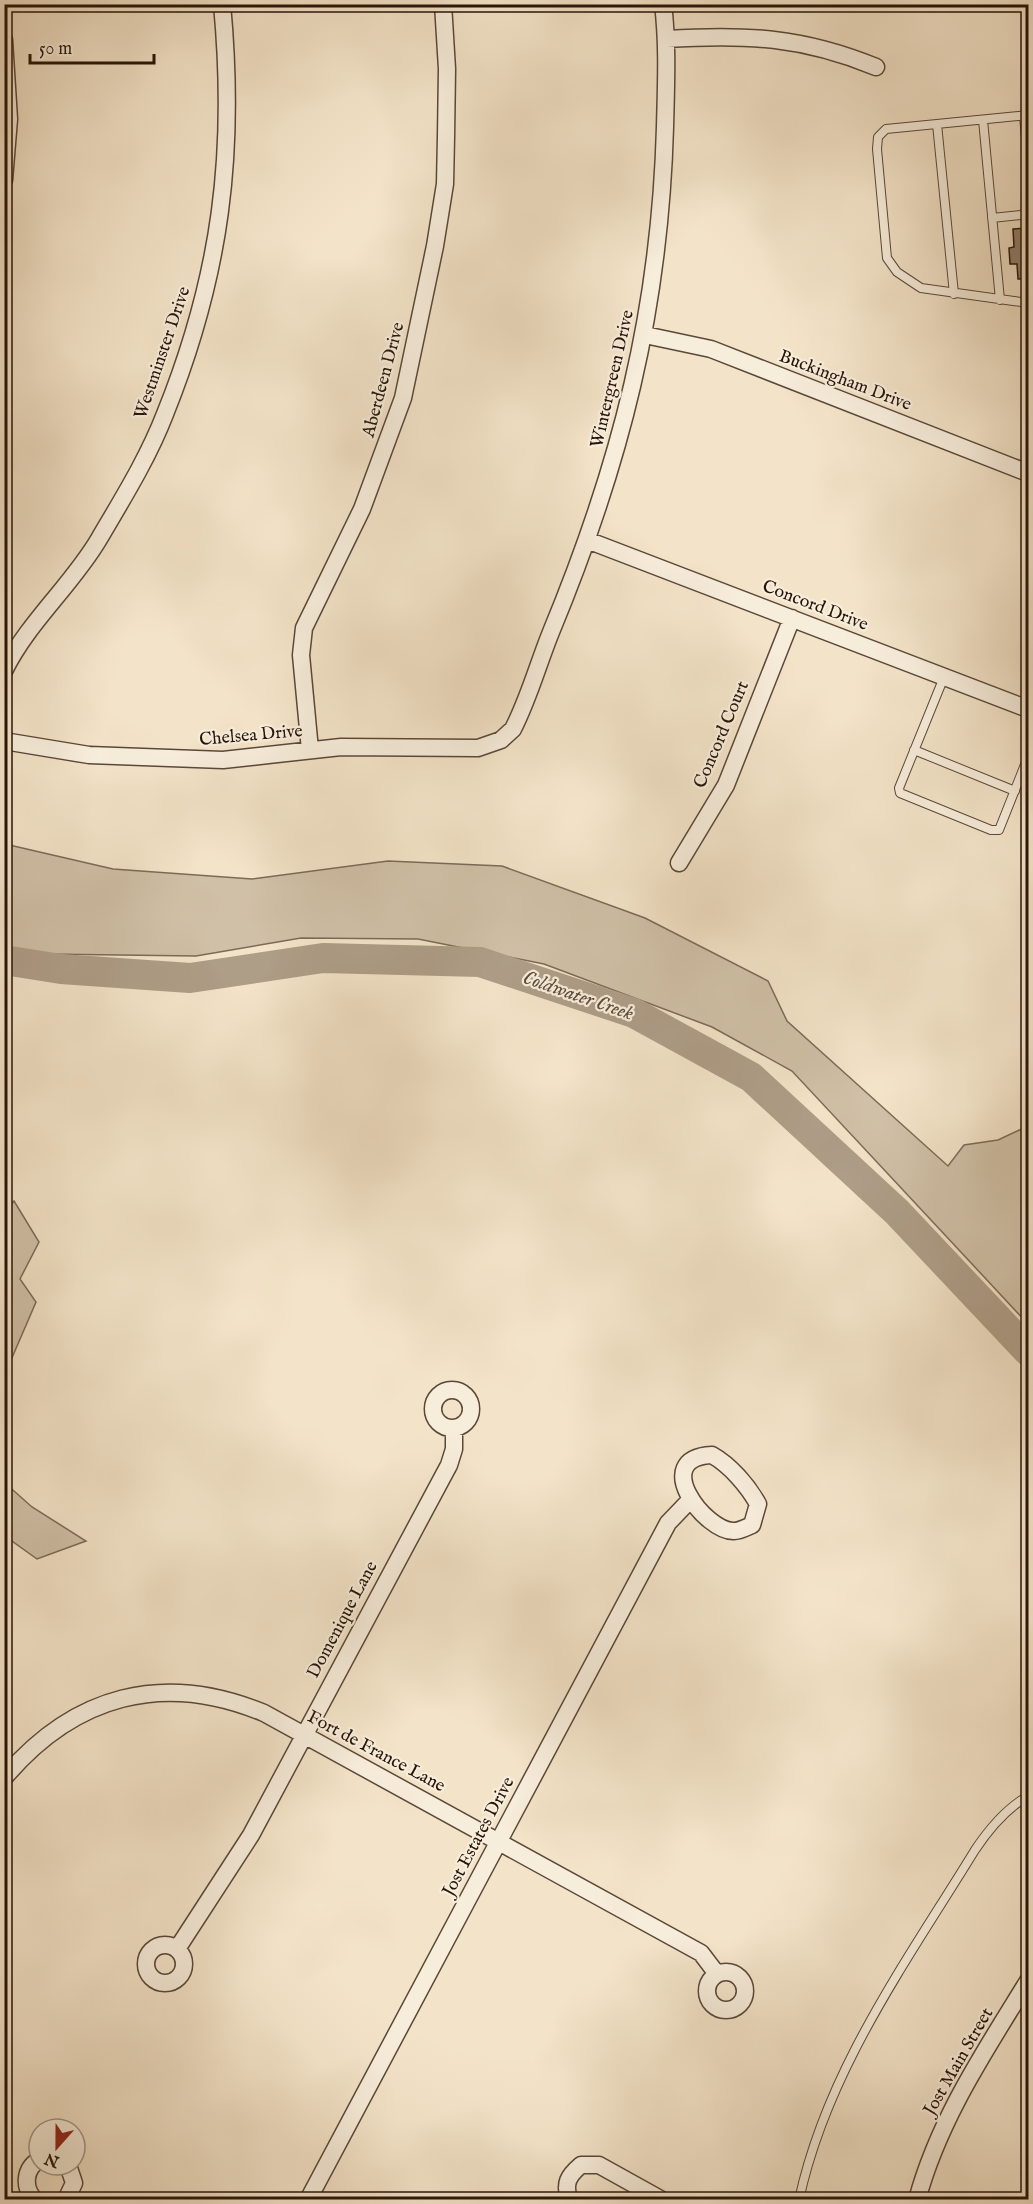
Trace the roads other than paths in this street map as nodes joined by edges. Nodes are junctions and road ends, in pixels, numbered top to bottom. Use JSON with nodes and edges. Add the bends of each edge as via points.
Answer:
{"nodes":[{"id":1,"x":222,"y":4,"type":"edge"},
{"id":2,"x":443,"y":4,"type":"edge"},
{"id":3,"x":663,"y":4,"type":"edge"},
{"id":4,"x":667,"y":39,"type":"junction"},
{"id":5,"x":4,"y":40,"type":"edge"},
{"id":6,"x":876,"y":67,"type":"dead end"},
{"id":7,"x":1026,"y":116,"type":"edge"},
{"id":8,"x":983,"y":120,"type":"junction"},
{"id":9,"x":937,"y":124,"type":"junction"},
{"id":10,"x":1029,"y":160,"type":"edge"},
{"id":11,"x":4,"y":180,"type":"edge"},
{"id":12,"x":1029,"y":210,"type":"edge"},
{"id":13,"x":992,"y":218,"type":"junction"},
{"id":14,"x":954,"y":294,"type":"junction"},
{"id":15,"x":1000,"y":300,"type":"junction"},
{"id":16,"x":1029,"y":303,"type":"edge"},
{"id":17,"x":645,"y":335,"type":"junction"},
{"id":18,"x":1029,"y":473,"type":"edge"},
{"id":19,"x":587,"y":540,"type":"junction"},
{"id":20,"x":792,"y":618,"type":"junction"},
{"id":21,"x":4,"y":671,"type":"edge"},
{"id":22,"x":944,"y":677,"type":"junction"},
{"id":23,"x":1029,"y":709,"type":"edge"},
{"id":24,"x":501,"y":740,"type":"joint"},
{"id":25,"x":4,"y":741,"type":"edge"},
{"id":26,"x":310,"y":750,"type":"junction"},
{"id":27,"x":914,"y":750,"type":"junction"},
{"id":28,"x":1029,"y":757,"type":"edge"},
{"id":29,"x":1015,"y":791,"type":"junction"},
{"id":30,"x":679,"y":863,"type":"dead end"},
{"id":31,"x":454,"y":1428,"type":"dead end"},
{"id":32,"x":692,"y":1499,"type":"junction"},
{"id":33,"x":304,"y":1736,"type":"junction"},
{"id":34,"x":4,"y":1778,"type":"edge"},
{"id":35,"x":1029,"y":1796,"type":"edge"},
{"id":36,"x":499,"y":1840,"type":"junction"},
{"id":37,"x":177,"y":1949,"type":"dead end"},
{"id":38,"x":717,"y":1974,"type":"dead end"},
{"id":39,"x":1029,"y":1981,"type":"edge"},
{"id":40,"x":27,"y":2176,"type":"edge"},
{"id":41,"x":72,"y":2177,"type":"edge"},
{"id":42,"x":35,"y":2199,"type":"edge"},
{"id":43,"x":66,"y":2199,"type":"edge"},
{"id":44,"x":308,"y":2199,"type":"edge"},
{"id":45,"x":569,"y":2199,"type":"edge"},
{"id":46,"x":662,"y":2199,"type":"edge"},
{"id":47,"x":799,"y":2199,"type":"edge"},
{"id":48,"x":917,"y":2199,"type":"edge"}],
"edges":[{"from":1,"to":21,"type":"street","name":"Westminster Drive","via":[[228,132],[221,215],[190,347],[165,416],[134,479],[79,570],[13,653]]},
{"from":2,"to":26,"type":"street","name":"Aberdeen Drive","via":[[447,69],[445,184],[431,267],[403,399],[338,562],[304,628],[302,655]]},
{"from":3,"to":4,"type":"street","name":"Wintergreen Drive"},
{"from":4,"to":6,"type":"street","via":[[775,38],[845,54]]},
{"from":4,"to":17,"type":"street","name":"Wintergreen Drive","via":[[663,190]]},
{"from":5,"to":11,"type":"street","via":[[9,119]]},
{"from":7,"to":8,"type":"lane"},
{"from":7,"to":10,"type":"lane"},
{"from":8,"to":9,"type":"lane"},
{"from":8,"to":13,"type":"lane"},
{"from":9,"to":14,"type":"lane"},
{"from":9,"to":14,"type":"lane","via":[[886,129],[878,137],[887,258],[897,272],[921,288]]},
{"from":12,"to":13,"type":"lane","via":[[1021,215]]},
{"from":13,"to":15,"type":"lane"},
{"from":14,"to":15,"type":"lane"},
{"from":15,"to":16,"type":"lane"},
{"from":17,"to":18,"type":"street","name":"Buckingham Drive","via":[[711,349]]},
{"from":17,"to":19,"type":"street","name":"Wintergreen Drive","via":[[620,439]]},
{"from":19,"to":20,"type":"street","name":"Concord Drive"},
{"from":19,"to":24,"type":"street","name":"Wintergreen Drive","via":[[519,717]]},
{"from":20,"to":22,"type":"street","name":"Concord Drive"},
{"from":20,"to":30,"type":"street","name":"Concord Court","via":[[726,785]]},
{"from":22,"to":23,"type":"street","name":"Concord Drive"},
{"from":22,"to":27,"type":"lane"},
{"from":24,"to":26,"type":"street","name":"Chelsea Drive","via":[[468,749],[378,746]]},
{"from":25,"to":26,"type":"street","name":"Chelsea Drive","via":[[89,755],[194,761]]},
{"from":27,"to":29,"type":"lane"},
{"from":27,"to":29,"type":"lane","via":[[899,788],[903,796],[995,831]]},
{"from":28,"to":29,"type":"lane"},
{"from":31,"to":33,"type":"street","name":"Domenique Lane","via":[[449,1464]]},
{"from":32,"to":32,"type":"street","via":[[720,1527],[734,1531],[752,1525],[756,1516],[758,1504],[752,1493],[712,1455],[689,1461],[682,1474],[683,1485]]},
{"from":32,"to":36,"type":"street","name":"Jost Estates Drive","via":[[668,1523]]},
{"from":33,"to":34,"type":"street","name":"Fort de France Lane","via":[[238,1702],[171,1692],[143,1693],[108,1701],[76,1715],[51,1732]]},
{"from":33,"to":36,"type":"street","name":"Fort de France Lane"},
{"from":33,"to":37,"type":"street","name":"Domenique Lane","via":[[251,1835]]},
{"from":35,"to":47,"type":"lane","via":[[1018,1802],[981,1841],[872,2017],[834,2091]]},
{"from":36,"to":38,"type":"street","name":"Fort de France Lane","via":[[701,1953]]},
{"from":36,"to":44,"type":"street","name":"Jost Estates Drive"},
{"from":39,"to":48,"type":"street","name":"Jost Main Street","via":[[955,2103]]},
{"from":40,"to":42,"type":"street","via":[[27,2189]]},
{"from":41,"to":43,"type":"street","via":[[74,2183]]},
{"from":45,"to":46,"type":"street","via":[[566,2187],[570,2175],[581,2165],[599,2165]]}]}
